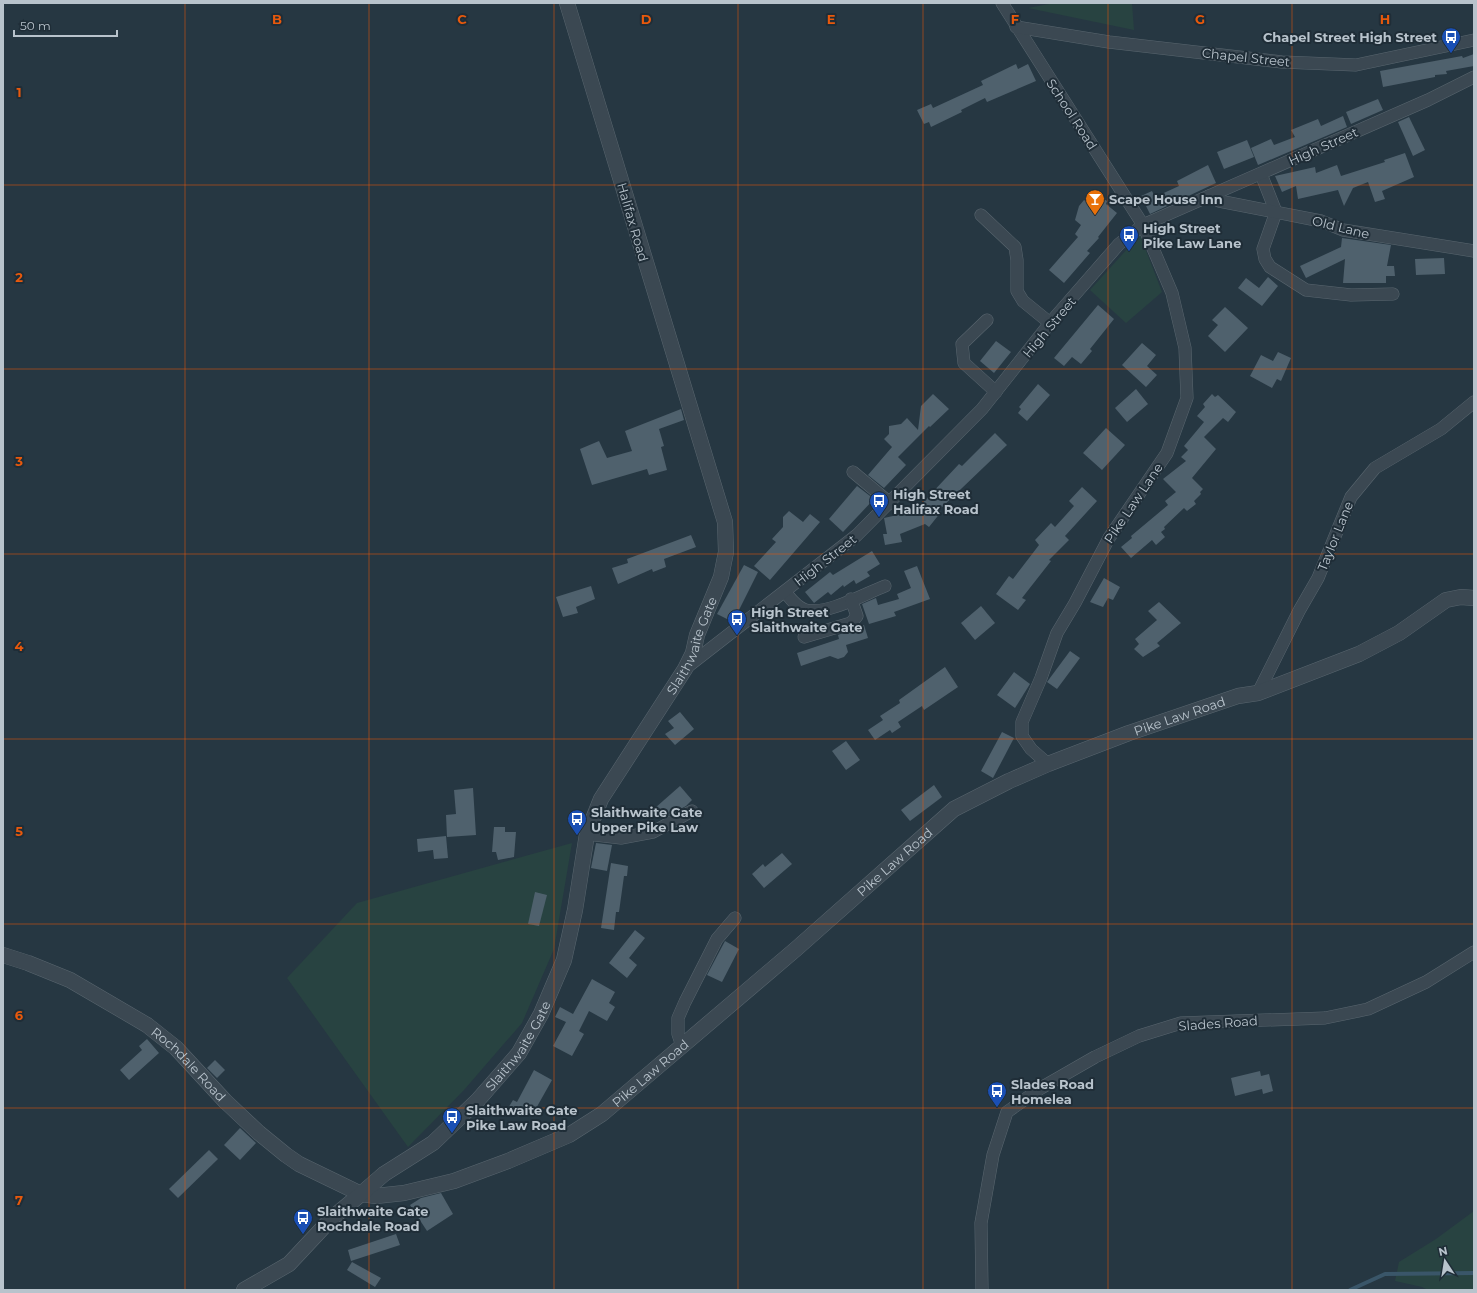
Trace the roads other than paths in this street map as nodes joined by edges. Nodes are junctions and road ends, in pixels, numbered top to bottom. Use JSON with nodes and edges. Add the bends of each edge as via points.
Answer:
{"nodes":[{"id":1,"x":567,"y":3,"type":"edge"},
{"id":2,"x":1002,"y":3,"type":"edge"},
{"id":3,"x":1016,"y":27,"type":"junction"},
{"id":4,"x":1474,"y":40,"type":"edge"},
{"id":5,"x":1474,"y":77,"type":"edge"},
{"id":6,"x":1261,"y":174,"type":"junction"},
{"id":7,"x":1209,"y":196,"type":"junction"},
{"id":8,"x":1276,"y":212,"type":"junction"},
{"id":9,"x":981,"y":215,"type":"dead end"},
{"id":10,"x":1144,"y":226,"type":"junction"},
{"id":11,"x":1474,"y":251,"type":"edge"},
{"id":12,"x":1393,"y":294,"type":"dead end"},
{"id":13,"x":987,"y":320,"type":"dead end"},
{"id":14,"x":1050,"y":323,"type":"junction"},
{"id":15,"x":996,"y":392,"type":"junction"},
{"id":16,"x":1474,"y":402,"type":"edge"},
{"id":17,"x":700,"y":440,"type":"joint"},
{"id":18,"x":853,"y":472,"type":"dead end"},
{"id":19,"x":890,"y":503,"type":"junction"},
{"id":20,"x":885,"y":586,"type":"dead end"},
{"id":21,"x":785,"y":592,"type":"junction"},
{"id":22,"x":1474,"y":598,"type":"edge"},
{"id":23,"x":851,"y":599,"type":"junction"},
{"id":24,"x":804,"y":638,"type":"dead end"},
{"id":25,"x":685,"y":669,"type":"junction"},
{"id":26,"x":1258,"y":693,"type":"junction"},
{"id":27,"x":1048,"y":764,"type":"junction"},
{"id":28,"x":692,"y":810,"type":"dead end"},
{"id":29,"x":587,"y":834,"type":"junction"},
{"id":30,"x":735,"y":918,"type":"dead end"},
{"id":31,"x":1474,"y":952,"type":"edge"},
{"id":32,"x":3,"y":955,"type":"edge"},
{"id":33,"x":682,"y":1046,"type":"junction"},
{"id":34,"x":361,"y":1194,"type":"junction"},
{"id":35,"x":244,"y":1290,"type":"edge"},
{"id":36,"x":982,"y":1290,"type":"edge"}],
"edges":[{"from":1,"to":17,"type":"street","name":"Halifax Road"},
{"from":2,"to":3,"type":"street","name":"School Road"},
{"from":3,"to":4,"type":"street","name":"Chapel Street","via":[[1109,42],[1258,59],[1356,65]]},
{"from":3,"to":10,"type":"street","name":"School Road"},
{"from":5,"to":6,"type":"street","name":"High Street"},
{"from":6,"to":7,"type":"street","name":"High Street"},
{"from":6,"to":8,"type":"street"},
{"from":7,"to":8,"type":"street","name":"Old Lane","via":[[1219,201]]},
{"from":7,"to":10,"type":"street","name":"High Street"},
{"from":8,"to":11,"type":"street","name":"Old Lane","via":[[1321,221],[1343,230]]},
{"from":8,"to":12,"type":"street","via":[[1263,249],[1270,267],[1306,290],[1350,295]]},
{"from":9,"to":14,"type":"street","via":[[1015,248],[1016,291],[1023,301]]},
{"from":10,"to":14,"type":"street","name":"High Street","via":[[1119,244]]},
{"from":10,"to":27,"type":"street","name":"Pike Law Lane","via":[[1172,293],[1185,348],[1186,398],[1167,453],[1109,538],[1057,633],[1022,722],[1022,736]]},
{"from":13,"to":15,"type":"street","via":[[962,344],[964,363]]},
{"from":14,"to":15,"type":"street","name":"High Street"},
{"from":15,"to":19,"type":"street","name":"High Street"},
{"from":16,"to":26,"type":"street","name":"Taylor Lane","via":[[1441,429],[1375,468],[1351,497],[1318,578]]},
{"from":17,"to":25,"type":"street","name":"Slaithwaite Gate","via":[[724,522],[726,552],[721,577]]},
{"from":18,"to":19,"type":"street"},
{"from":19,"to":21,"type":"street","name":"High Street","via":[[857,535]]},
{"from":20,"to":23,"type":"street"},
{"from":21,"to":23,"type":"street","via":[[804,610],[822,611]]},
{"from":21,"to":25,"type":"street","name":"High Street"},
{"from":22,"to":26,"type":"street","name":"Pike Law Road","via":[[1446,600],[1399,633],[1359,654]]},
{"from":23,"to":24,"type":"street","via":[[857,616],[851,623]]},
{"from":25,"to":29,"type":"street","name":"Slaithwaite Gate","via":[[601,799]]},
{"from":26,"to":27,"type":"street","name":"Pike Law Road","via":[[1238,696],[1129,732]]},
{"from":27,"to":33,"type":"street","name":"Pike Law Road","via":[[954,810]]},
{"from":28,"to":29,"type":"street","via":[[653,832],[621,838]]},
{"from":29,"to":34,"type":"street","name":"Slaithwaite Gate","via":[[564,960],[541,1014],[519,1053],[478,1100],[433,1143],[384,1174]]},
{"from":30,"to":33,"type":"street","via":[[717,939],[678,1018],[678,1034]]},
{"from":31,"to":36,"type":"street","name":"Slades Road","via":[[1426,982],[1368,1009],[1325,1018],[1180,1024],[1139,1036],[1094,1057],[1030,1096],[1007,1112],[993,1155],[981,1223]]},
{"from":32,"to":34,"type":"street","name":"Rochdale Road","via":[[70,980],[147,1025],[176,1048],[225,1101],[286,1155]]},
{"from":33,"to":34,"type":"street","name":"Pike Law Road","via":[[602,1114],[569,1135],[454,1181],[404,1193],[376,1196]]},
{"from":34,"to":35,"type":"street","name":"Slaithwaite Gate","via":[[332,1218],[289,1264]]}]}
